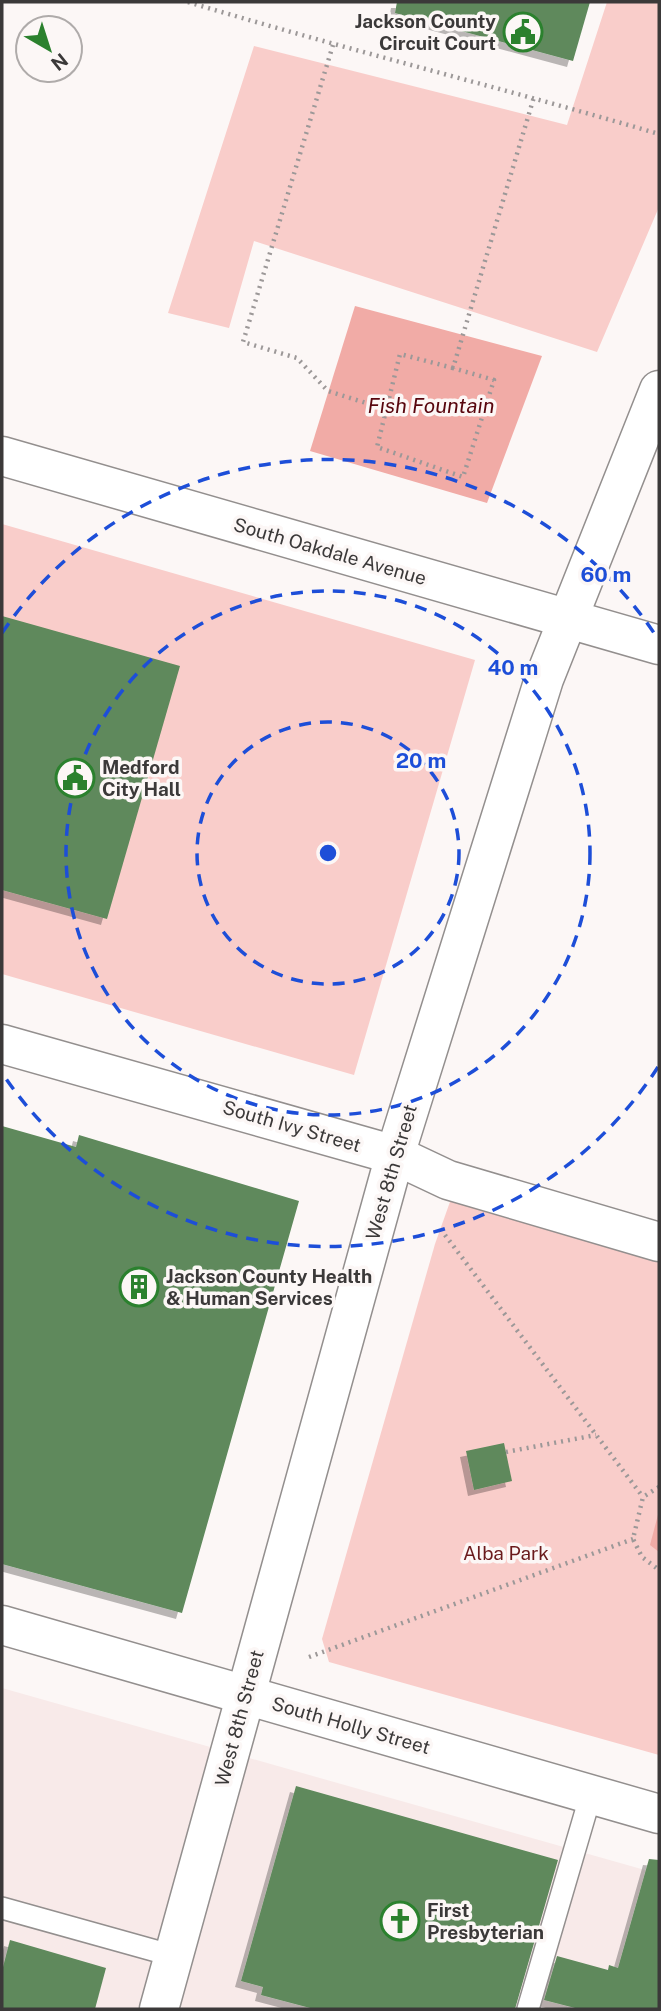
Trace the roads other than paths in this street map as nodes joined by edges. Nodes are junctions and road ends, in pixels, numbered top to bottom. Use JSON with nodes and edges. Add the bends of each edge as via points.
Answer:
{"nodes":[{"id":1,"x":659,"y":390,"type":"edge"},
{"id":2,"x":2,"y":456,"type":"edge"},
{"id":3,"x":567,"y":619,"type":"junction"},
{"id":4,"x":659,"y":645,"type":"edge"},
{"id":5,"x":2,"y":1044,"type":"edge"},
{"id":6,"x":395,"y":1155,"type":"junction"},
{"id":7,"x":659,"y":1242,"type":"edge"},
{"id":8,"x":2,"y":1625,"type":"edge"},
{"id":9,"x":245,"y":1694,"type":"junction"},
{"id":10,"x":590,"y":1794,"type":"junction"},
{"id":11,"x":659,"y":1814,"type":"edge"},
{"id":12,"x":2,"y":1908,"type":"edge"},
{"id":13,"x":174,"y":1956,"type":"junction"},
{"id":14,"x":159,"y":2009,"type":"edge"},
{"id":15,"x":528,"y":2009,"type":"edge"}],
"edges":[{"from":1,"to":3,"type":"street","name":"West 8th Street"},
{"from":2,"to":3,"type":"street","name":"South Oakdale Avenue"},
{"from":3,"to":4,"type":"street","name":"South Oakdale Avenue"},
{"from":3,"to":6,"type":"street","name":"West 8th Street","via":[[544,679]]},
{"from":5,"to":6,"type":"street","name":"South Ivy Street"},
{"from":6,"to":7,"type":"street","name":"South Ivy Street","via":[[448,1180]]},
{"from":6,"to":9,"type":"street","name":"West 8th Street"},
{"from":8,"to":9,"type":"street","name":"South Holly Street"},
{"from":9,"to":10,"type":"street","name":"South Holly Street"},
{"from":9,"to":13,"type":"street","name":"West 8th Street"},
{"from":10,"to":11,"type":"street","name":"South Holly Street"},
{"from":10,"to":15,"type":"lane"},
{"from":12,"to":13,"type":"lane"},
{"from":13,"to":14,"type":"street","name":"West 8th Street"}]}
